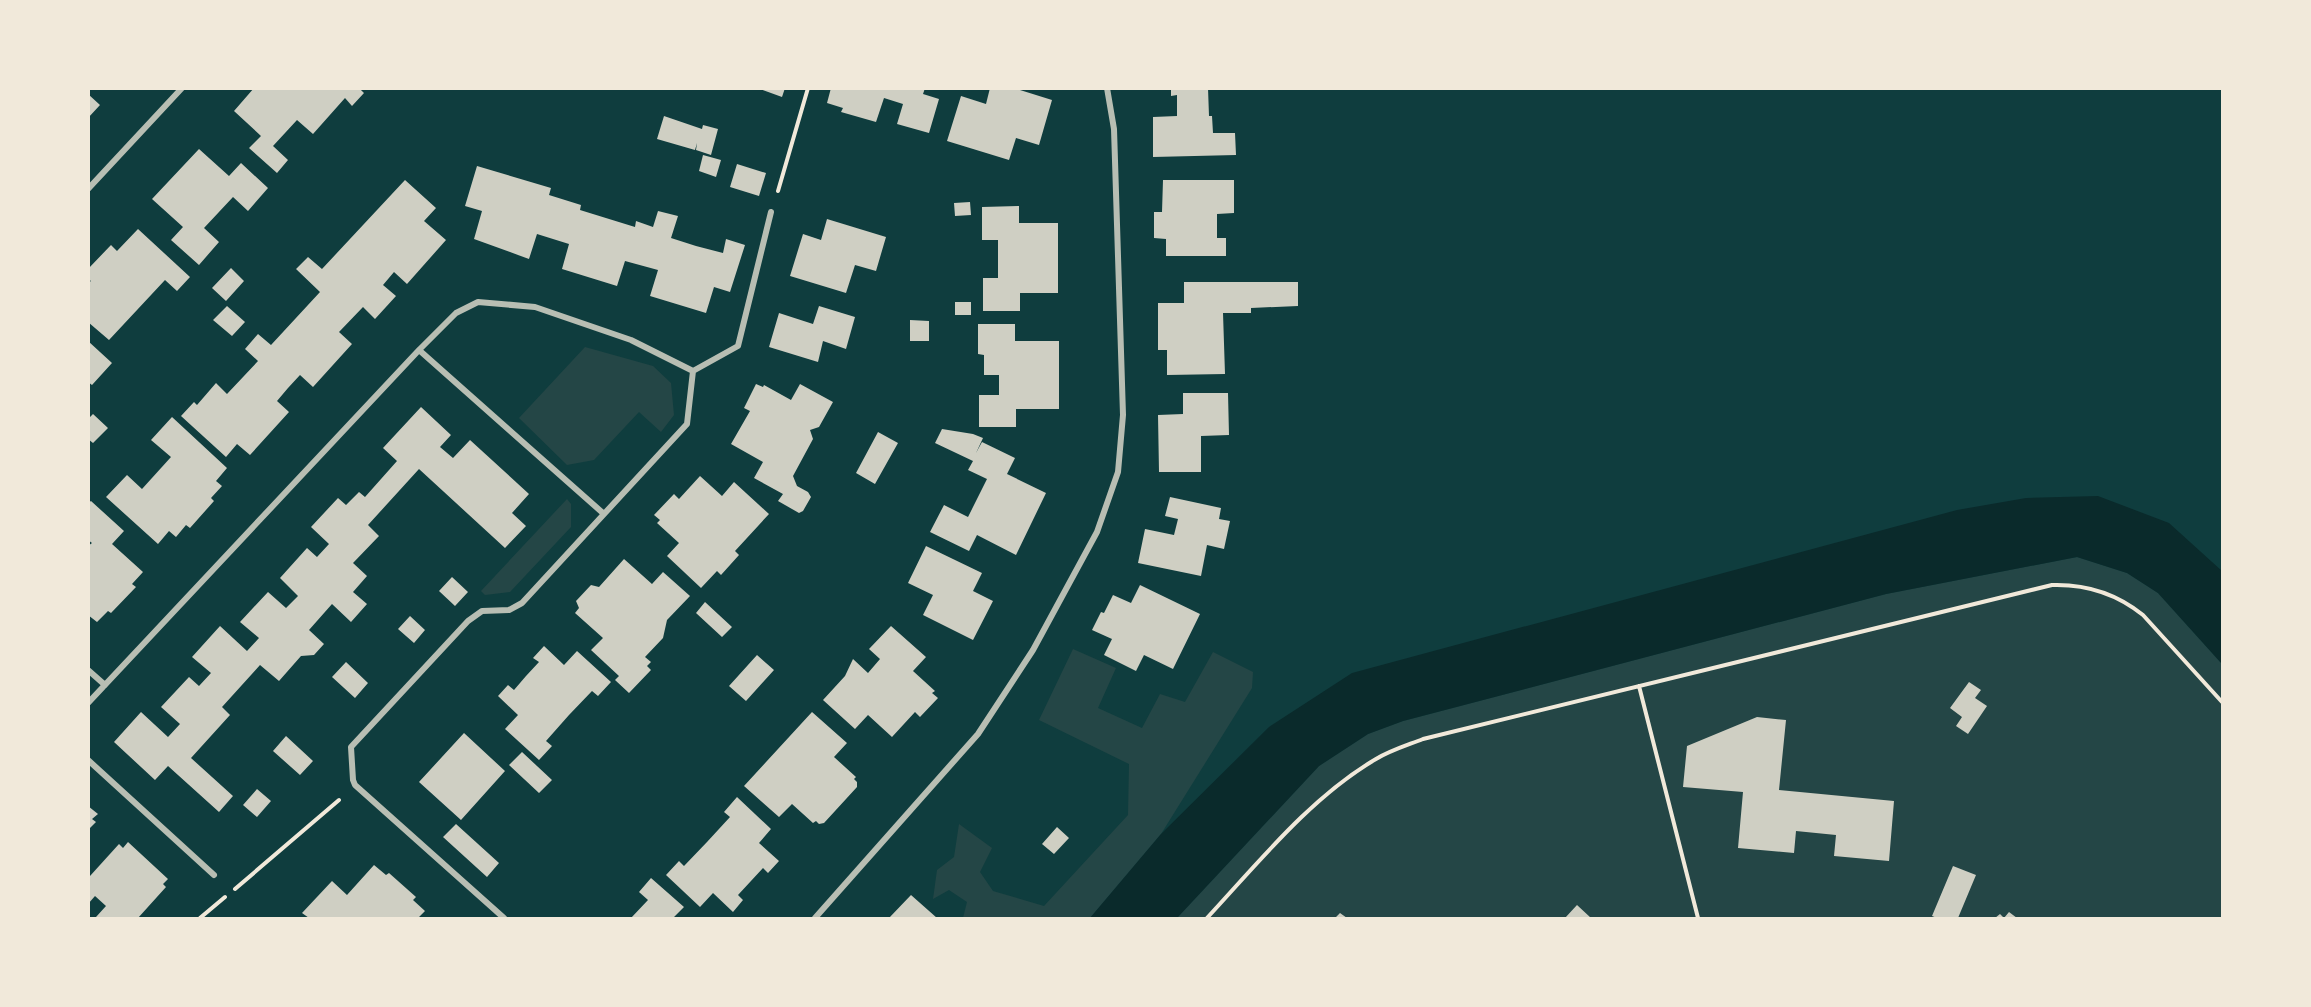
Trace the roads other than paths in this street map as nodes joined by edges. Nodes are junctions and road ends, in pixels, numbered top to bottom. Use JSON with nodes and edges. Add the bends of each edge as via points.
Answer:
{"nodes":[{"id":1,"x":182,"y":88,"type":"edge"},
{"id":2,"x":1107,"y":88,"type":"edge"},
{"id":3,"x":88,"y":189,"type":"edge"},
{"id":4,"x":771,"y":212,"type":"road end"},
{"id":5,"x":419,"y":350,"type":"junction"},
{"id":6,"x":693,"y":371,"type":"junction"},
{"id":7,"x":604,"y":514,"type":"junction"},
{"id":8,"x":88,"y":670,"type":"edge"},
{"id":9,"x":105,"y":685,"type":"junction"},
{"id":10,"x":88,"y":704,"type":"edge"},
{"id":11,"x":88,"y":760,"type":"edge"},
{"id":12,"x":214,"y":875,"type":"dead end"},
{"id":13,"x":504,"y":918,"type":"edge"},
{"id":14,"x":815,"y":918,"type":"edge"}],
"edges":[{"from":1,"to":3,"type":"street"},
{"from":2,"to":14,"type":"street","via":[[1114,129],[1123,403],[1118,472],[1092,542],[1033,650],[978,734]]},
{"from":4,"to":6,"type":"street","via":[[738,346]]},
{"from":5,"to":6,"type":"street","via":[[456,313],[478,302],[535,307],[632,340]]},
{"from":5,"to":7,"type":"street"},
{"from":5,"to":9,"type":"street"},
{"from":6,"to":7,"type":"street","via":[[687,423]]},
{"from":7,"to":13,"type":"street","via":[[522,603],[509,610],[482,612],[468,621],[351,747],[355,785]]},
{"from":8,"to":9,"type":"street"},
{"from":9,"to":10,"type":"street"},
{"from":11,"to":12,"type":"street"}]}
